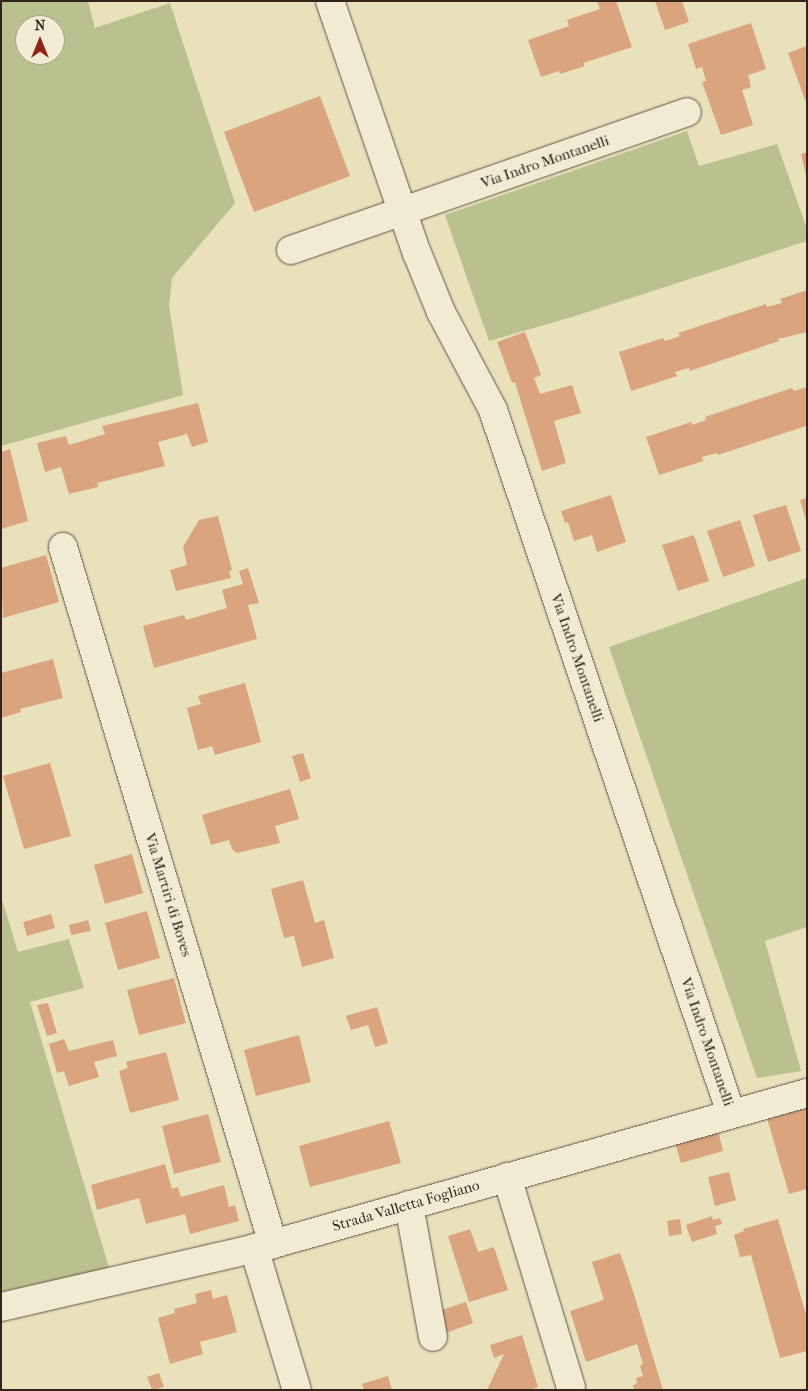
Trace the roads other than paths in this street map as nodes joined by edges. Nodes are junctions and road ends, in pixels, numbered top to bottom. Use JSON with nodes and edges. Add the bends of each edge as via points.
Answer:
{"nodes":[{"id":1,"x":330,"y":1,"type":"edge"},
{"id":2,"x":687,"y":112,"type":"dead end"},
{"id":3,"x":404,"y":212,"type":"junction"},
{"id":4,"x":291,"y":250,"type":"dead end"},
{"id":5,"x":63,"y":547,"type":"dead end"},
{"id":6,"x":807,"y":1093,"type":"edge"},
{"id":7,"x":732,"y":1113,"type":"junction"},
{"id":8,"x":507,"y":1177,"type":"junction"},
{"id":9,"x":409,"y":1205,"type":"junction"},
{"id":10,"x":263,"y":1246,"type":"junction"},
{"id":11,"x":1,"y":1307,"type":"edge"},
{"id":12,"x":433,"y":1337,"type":"dead end"},
{"id":13,"x":571,"y":1387,"type":"dead end"},
{"id":14,"x":297,"y":1390,"type":"edge"}],
"edges":[{"from":1,"to":3,"type":"street","name":"Via Indro Montanelli"},
{"from":2,"to":3,"type":"street","name":"Via Indro Montanelli"},
{"from":3,"to":4,"type":"street","name":"Via Indro Montanelli"},
{"from":3,"to":7,"type":"street","name":"Via Indro Montanelli","via":[[441,312],[493,410]]},
{"from":5,"to":10,"type":"street","name":"Via Martiri di Boves"},
{"from":6,"to":7,"type":"street","name":"Strada Valletta Fogliano"},
{"from":7,"to":8,"type":"street","name":"Strada Valletta Fogliano"},
{"from":8,"to":9,"type":"street","name":"Strada Valletta Fogliano"},
{"from":8,"to":13,"type":"street"},
{"from":9,"to":10,"type":"street","name":"Strada Valletta Fogliano"},
{"from":9,"to":12,"type":"street"},
{"from":10,"to":11,"type":"street","name":"Strada Valletta Fogliano"},
{"from":10,"to":14,"type":"street","name":"Via Martiri di Boves"}]}
